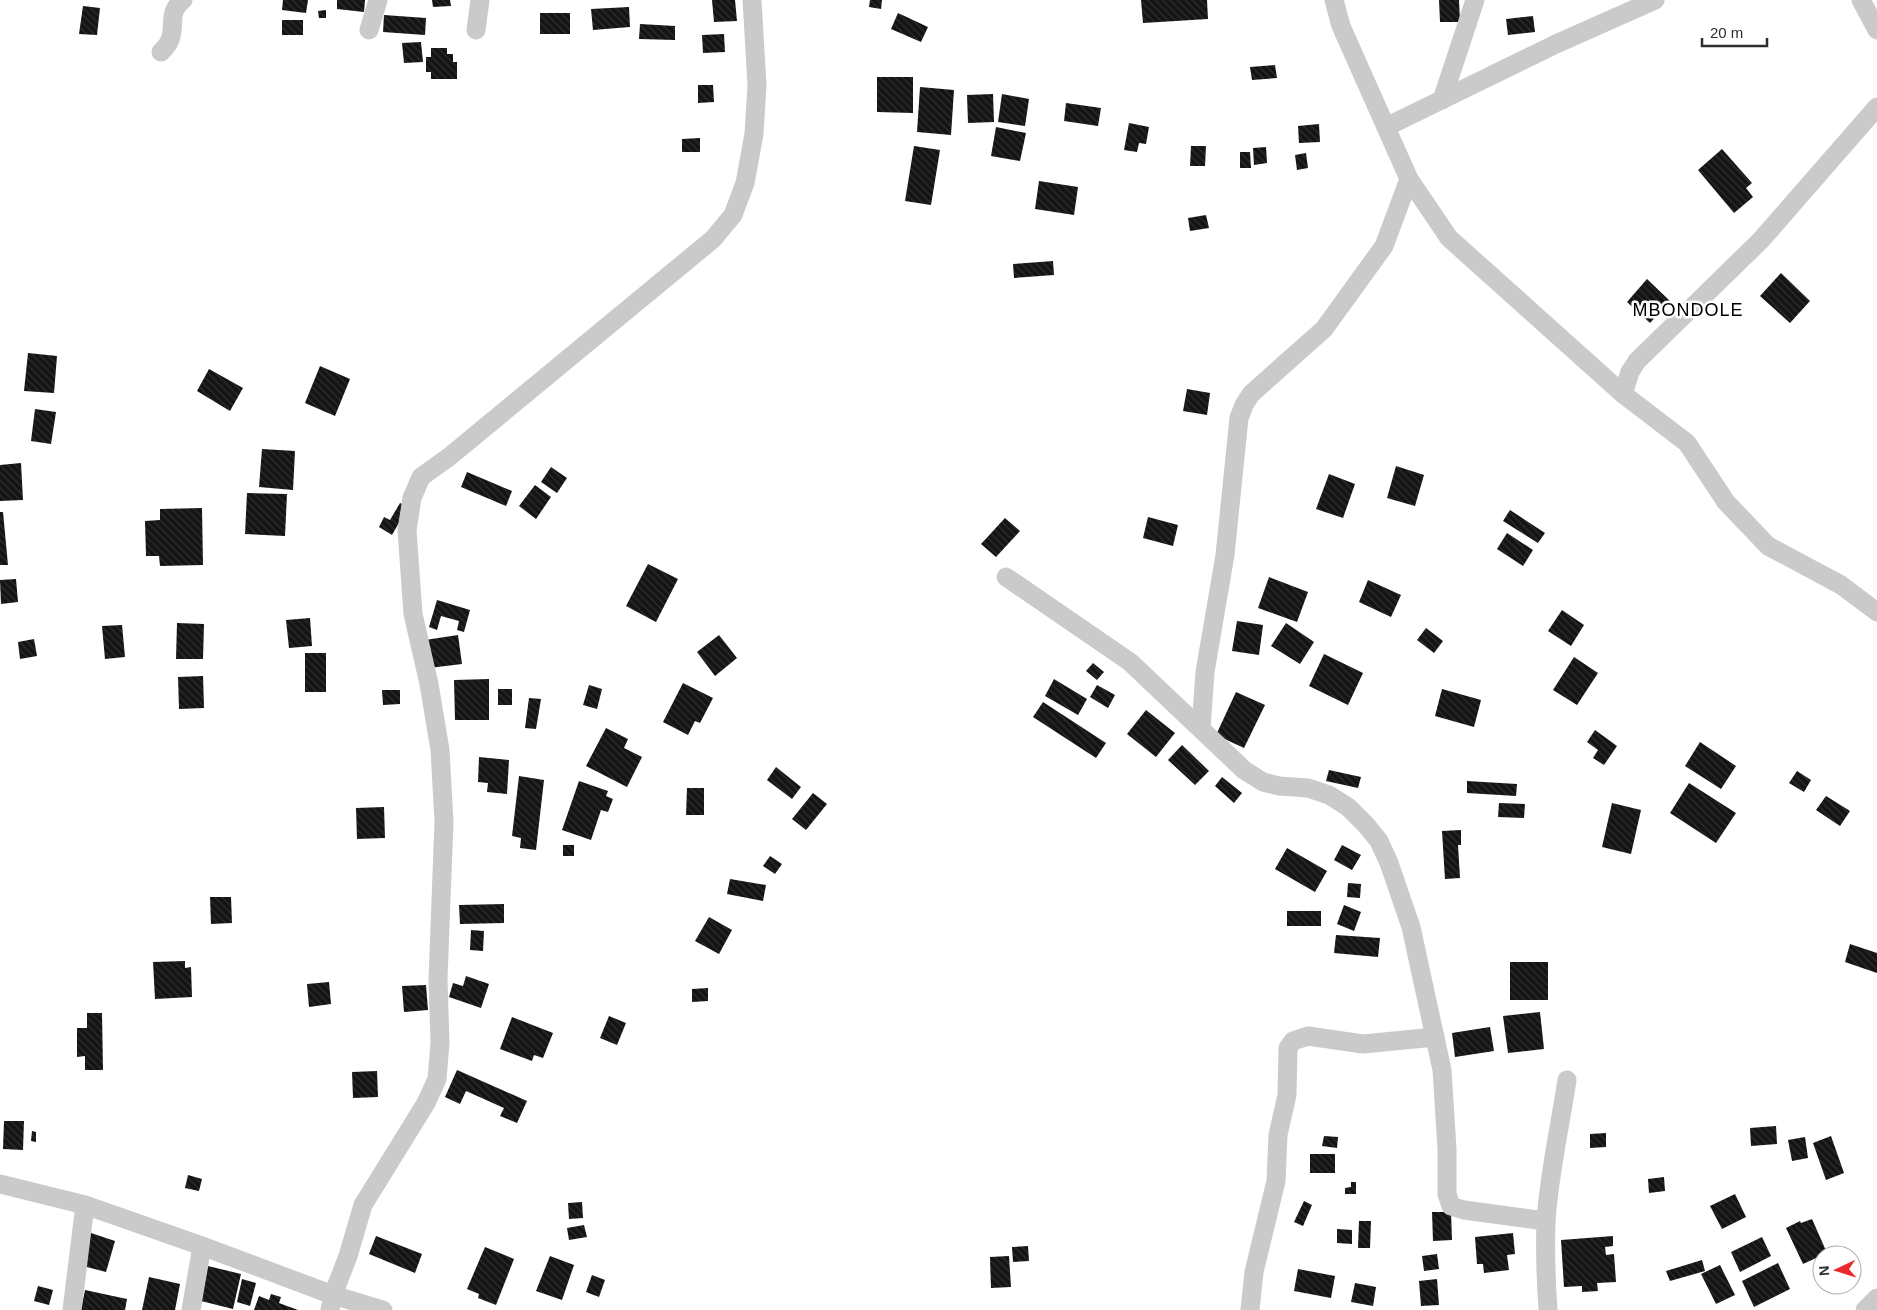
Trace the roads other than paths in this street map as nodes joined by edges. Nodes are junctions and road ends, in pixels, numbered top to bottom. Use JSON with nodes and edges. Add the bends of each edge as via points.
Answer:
{"nodes":[{"id":1,"x":183,"y":0,"type":"edge"},
{"id":2,"x":378,"y":0,"type":"edge"},
{"id":3,"x":480,"y":0,"type":"edge"},
{"id":4,"x":752,"y":0,"type":"edge"},
{"id":5,"x":1334,"y":0,"type":"edge"},
{"id":6,"x":1474,"y":0,"type":"edge"},
{"id":7,"x":1655,"y":0,"type":"edge"},
{"id":8,"x":1861,"y":0,"type":"edge"},
{"id":9,"x":370,"y":30,"type":"dead end"},
{"id":10,"x":476,"y":30,"type":"dead end"},
{"id":11,"x":1877,"y":30,"type":"edge"},
{"id":12,"x":161,"y":52,"type":"dead end"},
{"id":13,"x":1442,"y":100,"type":"junction"},
{"id":14,"x":1877,"y":107,"type":"edge"},
{"id":15,"x":1386,"y":126,"type":"junction"},
{"id":16,"x":1409,"y":180,"type":"junction"},
{"id":17,"x":1623,"y":394,"type":"junction"},
{"id":18,"x":1006,"y":576,"type":"dead end"},
{"id":19,"x":1877,"y":612,"type":"edge"},
{"id":20,"x":1201,"y":728,"type":"junction"},
{"id":21,"x":1434,"y":1037,"type":"junction"},
{"id":22,"x":1567,"y":1080,"type":"dead end"},
{"id":23,"x":0,"y":1184,"type":"edge"},
{"id":24,"x":85,"y":1205,"type":"junction"},
{"id":25,"x":1546,"y":1221,"type":"junction"},
{"id":26,"x":202,"y":1246,"type":"junction"},
{"id":27,"x":1877,"y":1298,"type":"edge"},
{"id":28,"x":331,"y":1303,"type":"edge"},
{"id":29,"x":72,"y":1310,"type":"edge"},
{"id":30,"x":191,"y":1310,"type":"edge"},
{"id":31,"x":383,"y":1310,"type":"edge"},
{"id":32,"x":1250,"y":1310,"type":"edge"},
{"id":33,"x":1548,"y":1310,"type":"edge"},
{"id":34,"x":1865,"y":1310,"type":"edge"}],
"edges":[{"from":1,"to":12,"type":"street","via":[[176,5],[170,41]]},
{"from":2,"to":9,"type":"street"},
{"from":3,"to":10,"type":"street"},
{"from":4,"to":28,"type":"street","via":[[757,85],[754,134],[745,183],[733,215],[713,239],[421,477],[412,498],[407,530],[413,614],[440,750],[444,822],[437,1079],[426,1103],[363,1205]]},
{"from":5,"to":15,"type":"street","via":[[1341,26]]},
{"from":6,"to":13,"type":"street"},
{"from":7,"to":13,"type":"street"},
{"from":8,"to":11,"type":"street"},
{"from":13,"to":15,"type":"street"},
{"from":14,"to":17,"type":"street","via":[[1761,240],[1638,361],[1630,372]]},
{"from":15,"to":16,"type":"street"},
{"from":16,"to":17,"type":"street","via":[[1449,238]]},
{"from":16,"to":20,"type":"street","via":[[1384,246],[1324,329],[1251,394],[1239,418],[1225,555],[1205,672]]},
{"from":17,"to":19,"type":"street","via":[[1687,442],[1726,502],[1768,546],[1841,585]]},
{"from":18,"to":20,"type":"street","via":[[1130,662]]},
{"from":20,"to":21,"type":"street","via":[[1244,770],[1263,782],[1308,788],[1329,795],[1348,807],[1367,826],[1389,863],[1411,927]]},
{"from":21,"to":25,"type":"street","via":[[1445,1095],[1447,1194],[1451,1206]]},
{"from":21,"to":32,"type":"street","via":[[1363,1044],[1308,1036],[1293,1041],[1288,1048],[1287,1095],[1278,1135],[1276,1181],[1254,1272]]},
{"from":22,"to":25,"type":"street"},
{"from":23,"to":24,"type":"street"},
{"from":24,"to":26,"type":"street"},
{"from":24,"to":29,"type":"street"},
{"from":25,"to":33,"type":"street"},
{"from":26,"to":28,"type":"street"},
{"from":26,"to":30,"type":"street"},
{"from":27,"to":34,"type":"street"},
{"from":28,"to":31,"type":"street"}]}
